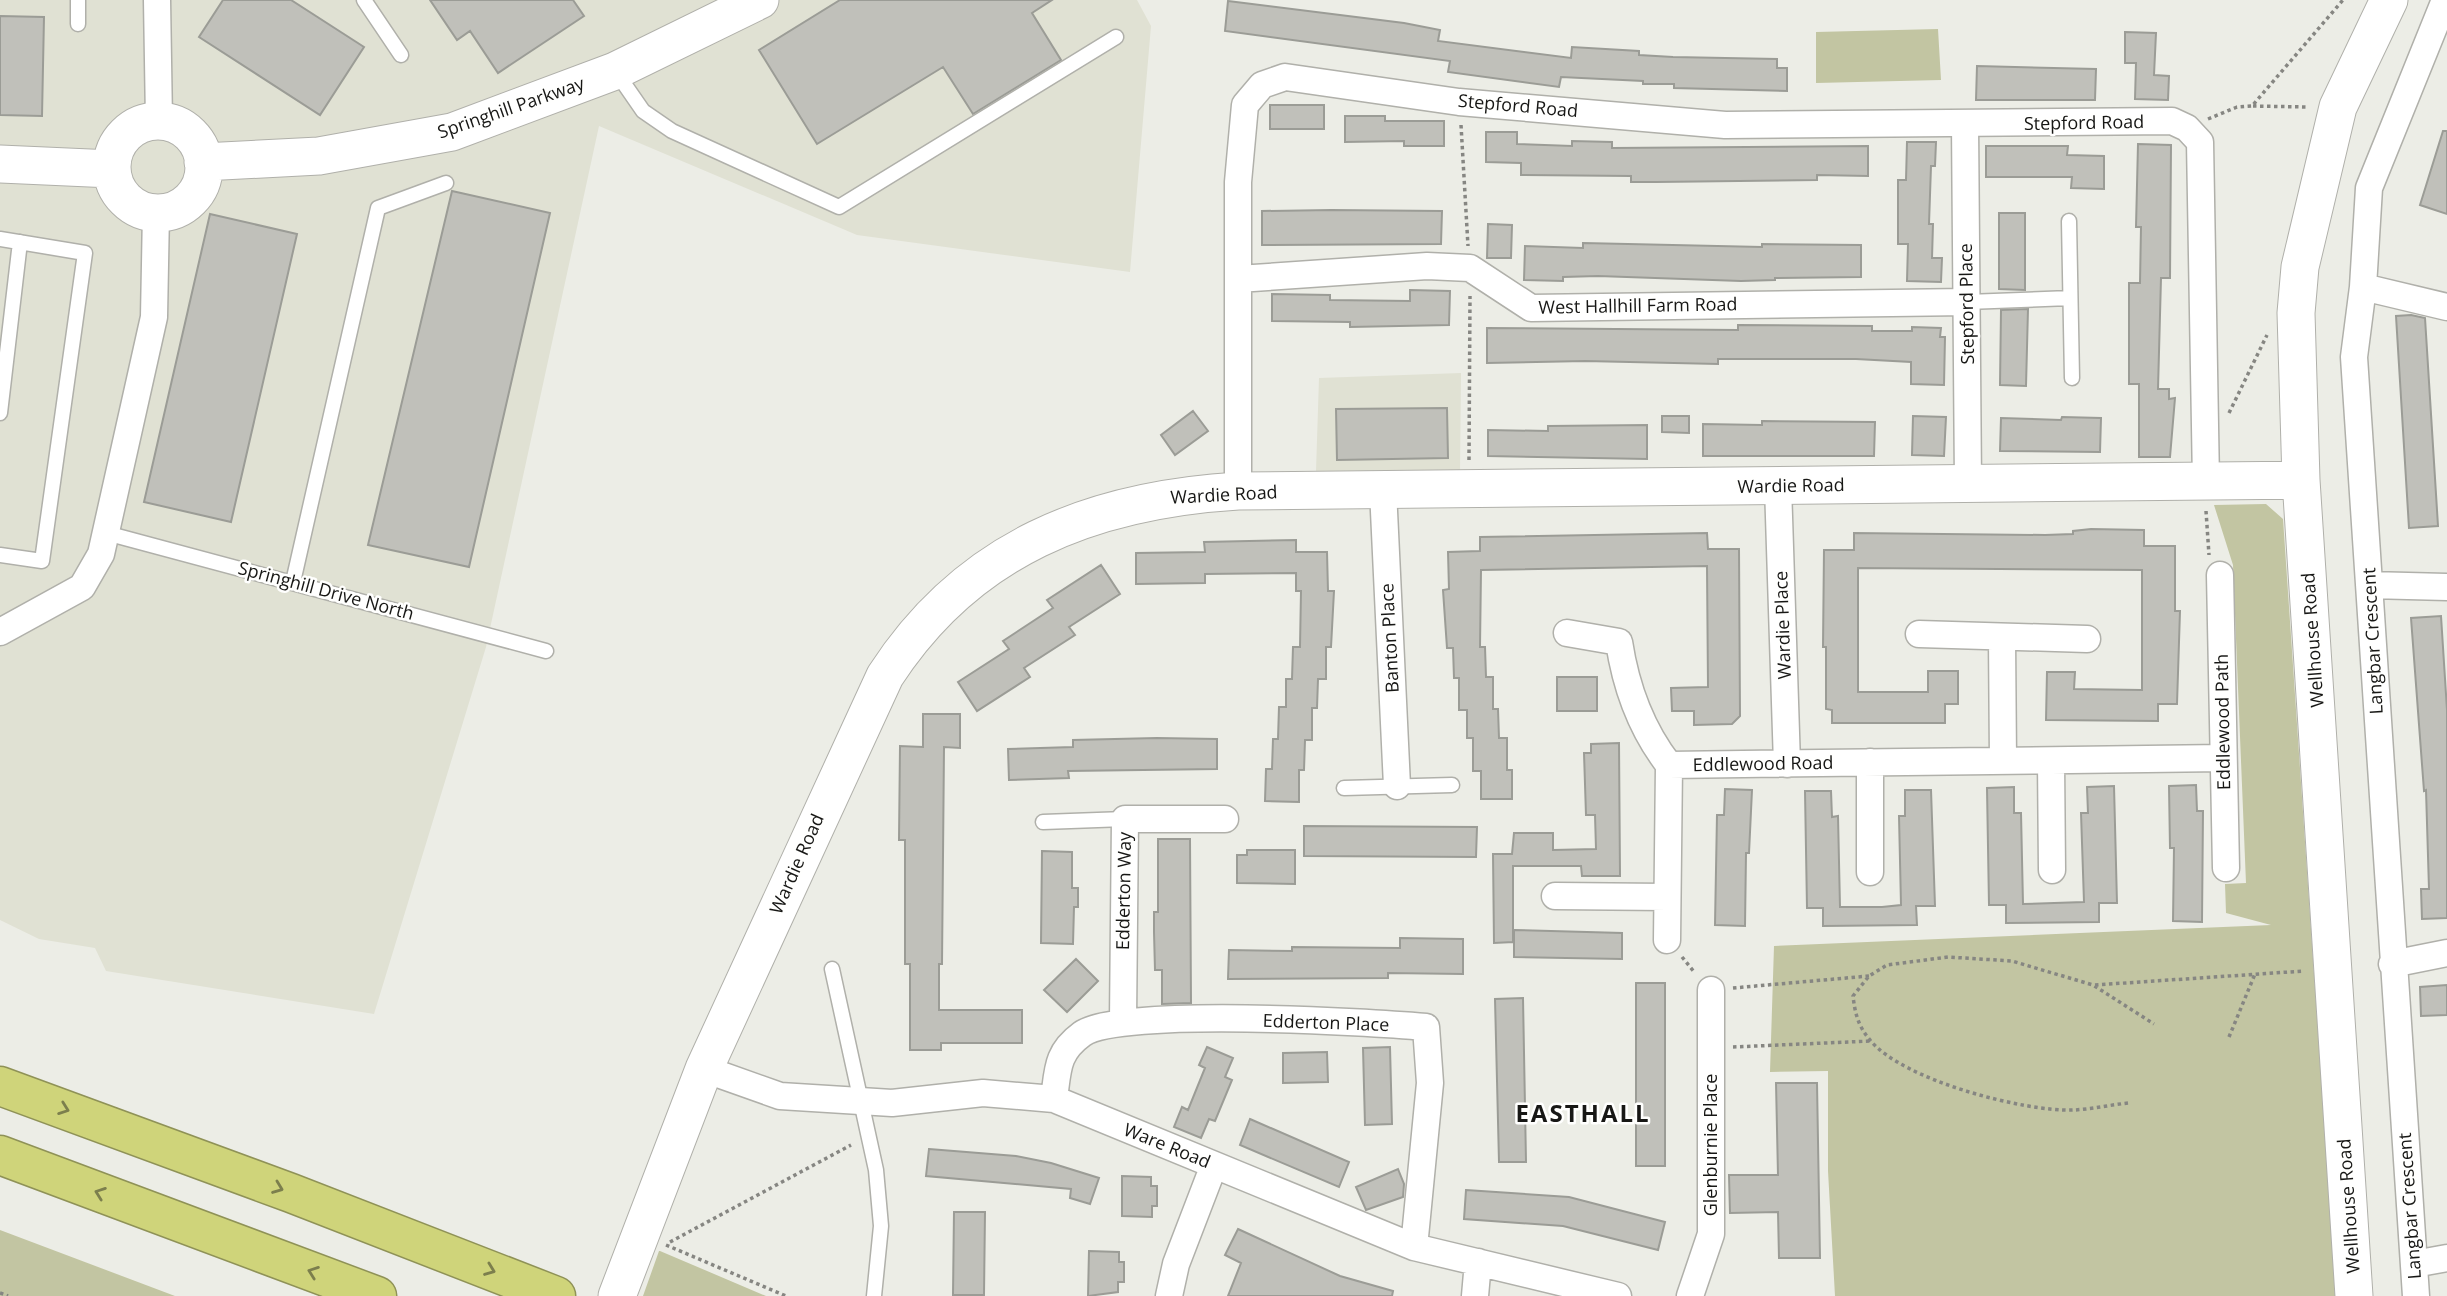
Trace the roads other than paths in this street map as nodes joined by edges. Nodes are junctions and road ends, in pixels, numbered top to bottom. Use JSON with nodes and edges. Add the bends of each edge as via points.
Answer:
{"nodes":[{"id":1,"x":78,"y":0,"type":"edge"},
{"id":2,"x":157,"y":0,"type":"edge"},
{"id":3,"x":364,"y":0,"type":"edge"},
{"id":4,"x":760,"y":0,"type":"edge"},
{"id":5,"x":2389,"y":0,"type":"edge"},
{"id":6,"x":2445,"y":0,"type":"edge"},
{"id":7,"x":78,"y":24,"type":"dead end"},
{"id":8,"x":1116,"y":37,"type":"dead end"},
{"id":9,"x":401,"y":55,"type":"dead end"},
{"id":10,"x":615,"y":71,"type":"junction"},
{"id":11,"x":159,"y":121,"type":"junction"},
{"id":12,"x":1965,"y":124,"type":"junction"},
{"id":13,"x":203,"y":162,"type":"junction"},
{"id":14,"x":0,"y":164,"type":"edge"},
{"id":15,"x":112,"y":169,"type":"junction"},
{"id":16,"x":446,"y":183,"type":"dead end"},
{"id":17,"x":156,"y":212,"type":"junction"},
{"id":18,"x":2069,"y":221,"type":"dead end"},
{"id":19,"x":0,"y":239,"type":"edge"},
{"id":20,"x":20,"y":242,"type":"junction"},
{"id":21,"x":1238,"y":279,"type":"junction"},
{"id":22,"x":2363,"y":287,"type":"junction"},
{"id":23,"x":2070,"y":298,"type":"junction"},
{"id":24,"x":1967,"y":302,"type":"junction"},
{"id":25,"x":2447,"y":307,"type":"edge"},
{"id":26,"x":2072,"y":378,"type":"dead end"},
{"id":27,"x":0,"y":413,"type":"edge"},
{"id":28,"x":2301,"y":480,"type":"junction"},
{"id":29,"x":2206,"y":482,"type":"junction"},
{"id":30,"x":1968,"y":484,"type":"junction"},
{"id":31,"x":1778,"y":486,"type":"junction"},
{"id":32,"x":1383,"y":490,"type":"junction"},
{"id":33,"x":1238,"y":491,"type":"junction"},
{"id":34,"x":106,"y":533,"type":"junction"},
{"id":35,"x":0,"y":555,"type":"edge"},
{"id":36,"x":2220,"y":575,"type":"road end"},
{"id":37,"x":293,"y":582,"type":"junction"},
{"id":38,"x":2369,"y":585,"type":"junction"},
{"id":39,"x":2447,"y":587,"type":"edge"},
{"id":40,"x":0,"y":632,"type":"edge"},
{"id":41,"x":1567,"y":633,"type":"dead end"},
{"id":42,"x":1919,"y":634,"type":"dead end"},
{"id":43,"x":2002,"y":638,"type":"junction"},
{"id":44,"x":2087,"y":639,"type":"dead end"},
{"id":45,"x":546,"y":651,"type":"dead end"},
{"id":46,"x":2223,"y":758,"type":"junction"},
{"id":47,"x":2003,"y":761,"type":"junction"},
{"id":48,"x":2051,"y":761,"type":"junction"},
{"id":49,"x":1870,"y":762,"type":"junction"},
{"id":50,"x":1787,"y":764,"type":"junction"},
{"id":51,"x":1669,"y":765,"type":"junction"},
{"id":52,"x":1452,"y":785,"type":"dead end"},
{"id":53,"x":1397,"y":786,"type":"junction"},
{"id":54,"x":1344,"y":788,"type":"dead end"},
{"id":55,"x":1125,"y":819,"type":"junction"},
{"id":56,"x":1225,"y":819,"type":"dead end"},
{"id":57,"x":1043,"y":822,"type":"dead end"},
{"id":58,"x":2226,"y":868,"type":"dead end"},
{"id":59,"x":2052,"y":870,"type":"dead end"},
{"id":60,"x":1870,"y":872,"type":"dead end"},
{"id":61,"x":1555,"y":896,"type":"dead end"},
{"id":62,"x":1667,"y":897,"type":"junction"},
{"id":63,"x":1667,"y":940,"type":"road end"},
{"id":64,"x":2447,"y":953,"type":"edge"},
{"id":65,"x":2392,"y":964,"type":"junction"},
{"id":66,"x":832,"y":968,"type":"dead end"},
{"id":67,"x":1711,"y":990,"type":"road end"},
{"id":68,"x":1123,"y":1021,"type":"junction"},
{"id":69,"x":704,"y":1069,"type":"junction"},
{"id":70,"x":0,"y":1086,"type":"edge"},
{"id":71,"x":1054,"y":1099,"type":"junction"},
{"id":72,"x":863,"y":1100,"type":"junction"},
{"id":73,"x":0,"y":1155,"type":"edge"},
{"id":74,"x":1214,"y":1165,"type":"junction"},
{"id":75,"x":1414,"y":1247,"type":"junction"},
{"id":76,"x":2447,"y":1258,"type":"edge"},
{"id":77,"x":1478,"y":1262,"type":"junction"},
{"id":78,"x":2414,"y":1264,"type":"junction"},
{"id":79,"x":377,"y":1296,"type":"edge"},
{"id":80,"x":556,"y":1296,"type":"edge"},
{"id":81,"x":617,"y":1296,"type":"edge"},
{"id":82,"x":874,"y":1296,"type":"edge"},
{"id":83,"x":1169,"y":1296,"type":"edge"},
{"id":84,"x":1475,"y":1296,"type":"edge"},
{"id":85,"x":1618,"y":1296,"type":"edge"},
{"id":86,"x":1690,"y":1296,"type":"edge"},
{"id":87,"x":2354,"y":1296,"type":"edge"},
{"id":88,"x":2416,"y":1296,"type":"edge"}],
"edges":[{"from":1,"to":7,"type":"lane"},
{"from":2,"to":11,"type":"street"},
{"from":3,"to":9,"type":"lane"},
{"from":4,"to":10,"type":"street","name":"Springhill Parkway"},
{"from":5,"to":28,"type":"street","name":"Wellhouse Road","via":[[2339,107],[2300,267],[2296,360]]},
{"from":6,"to":22,"type":"street","name":"Langbar Crescent","via":[[2369,188]]},
{"from":8,"to":10,"type":"lane","via":[[839,207],[672,131],[643,111]]},
{"from":10,"to":13,"type":"street","name":"Springhill Parkway","via":[[452,132],[319,156]]},
{"from":11,"to":13,"type":"street","via":[[172,123],[193,138]]},
{"from":11,"to":15,"type":"street","via":[[144,123],[125,135],[113,154]]},
{"from":12,"to":21,"type":"street","name":"Stepford Road","via":[[1725,125],[1460,102],[1285,77],[1262,85],[1245,105],[1238,182]]},
{"from":12,"to":24,"type":"street","name":"Stepford Place"},
{"from":12,"to":29,"type":"street","name":"Stepford Road","via":[[2172,121],[2200,142]]},
{"from":13,"to":17,"type":"street","via":[[196,192],[185,204]]},
{"from":14,"to":15,"type":"street"},
{"from":15,"to":17,"type":"street","via":[[114,182],[130,204]]},
{"from":16,"to":37,"type":"lane","via":[[378,208]]},
{"from":17,"to":34,"type":"street","via":[[154,317]]},
{"from":18,"to":23,"type":"lane"},
{"from":19,"to":20,"type":"lane"},
{"from":20,"to":27,"type":"lane"},
{"from":20,"to":35,"type":"lane","via":[[85,253],[42,561]]},
{"from":21,"to":24,"type":"street","name":"West Hallhill Farm Road","via":[[1427,266],[1470,268],[1531,308]]},
{"from":21,"to":33,"type":"street","name":"Stepford Road"},
{"from":22,"to":25,"type":"street"},
{"from":22,"to":38,"type":"street","name":"Langbar Crescent","via":[[2354,357]]},
{"from":23,"to":24,"type":"lane"},
{"from":23,"to":26,"type":"lane"},
{"from":24,"to":30,"type":"street","name":"Stepford Place"},
{"from":28,"to":29,"type":"street","name":"Wardie Road"},
{"from":28,"to":87,"type":"street","name":"Wellhouse Road"},
{"from":29,"to":30,"type":"street","name":"Wardie Road"},
{"from":30,"to":31,"type":"street","name":"Wardie Road"},
{"from":31,"to":32,"type":"street","name":"Wardie Road"},
{"from":31,"to":50,"type":"street","name":"Wardie Place"},
{"from":32,"to":33,"type":"street","name":"Wardie Road"},
{"from":32,"to":53,"type":"street","name":"Banton Place"},
{"from":33,"to":69,"type":"street","name":"Wardie Road","via":[[1154,500],[1068,525],[1017,550],[940,605],[909,639],[869,706]]},
{"from":34,"to":37,"type":"lane","name":"Springhill Drive North"},
{"from":34,"to":40,"type":"street","via":[[102,554],[82,587]]},
{"from":36,"to":46,"type":"street","name":"Eddlewood Path"},
{"from":37,"to":45,"type":"lane","name":"Springhill Drive North"},
{"from":38,"to":39,"type":"street"},
{"from":38,"to":65,"type":"street","name":"Langbar Crescent"},
{"from":41,"to":51,"type":"street","name":"Eddlewood Road","via":[[1619,642],[1624,675],[1647,737]]},
{"from":42,"to":43,"type":"street"},
{"from":43,"to":44,"type":"street"},
{"from":43,"to":47,"type":"street"},
{"from":46,"to":48,"type":"street","name":"Eddlewood Road"},
{"from":46,"to":58,"type":"street","name":"Eddlewood Path"},
{"from":47,"to":48,"type":"street","name":"Eddlewood Road"},
{"from":47,"to":49,"type":"street","name":"Eddlewood Road"},
{"from":48,"to":59,"type":"street"},
{"from":49,"to":50,"type":"street","name":"Eddlewood Road"},
{"from":49,"to":60,"type":"street"},
{"from":50,"to":51,"type":"street","name":"Eddlewood Road"},
{"from":51,"to":62,"type":"street"},
{"from":52,"to":53,"type":"lane"},
{"from":53,"to":54,"type":"lane"},
{"from":55,"to":56,"type":"street","name":"Edderton Way"},
{"from":55,"to":57,"type":"lane"},
{"from":55,"to":68,"type":"street","name":"Edderton Way"},
{"from":61,"to":62,"type":"street"},
{"from":62,"to":63,"type":"street"},
{"from":64,"to":65,"type":"street"},
{"from":65,"to":78,"type":"street","name":"Langbar Crescent"},
{"from":66,"to":72,"type":"lane"},
{"from":67,"to":86,"type":"street","name":"Glenburnie Place","via":[[1712,1234]]},
{"from":68,"to":71,"type":"street","name":"Edderton Place","via":[[1084,1032],[1061,1053]]},
{"from":68,"to":75,"type":"street","name":"Edderton Place","via":[[1353,1020],[1426,1027],[1430,1083]]},
{"from":69,"to":72,"type":"street","name":"Ware Road","via":[[780,1096]]},
{"from":69,"to":81,"type":"street","name":"Wardie Road"},
{"from":70,"to":80,"type":"highway","one_way":true},
{"from":71,"to":72,"type":"street","name":"Ware Road","via":[[983,1093],[892,1103]]},
{"from":71,"to":74,"type":"street","name":"Ware Road"},
{"from":72,"to":82,"type":"lane","via":[[881,1226]]},
{"from":79,"to":73,"type":"highway","one_way":true},
{"from":74,"to":75,"type":"street","name":"Ware Road"},
{"from":74,"to":83,"type":"street","via":[[1176,1264]]},
{"from":75,"to":77,"type":"street","name":"Ware Road"},
{"from":76,"to":78,"type":"street"},
{"from":77,"to":84,"type":"street"},
{"from":77,"to":85,"type":"street","name":"Ware Road"},
{"from":78,"to":88,"type":"street","name":"Langbar Crescent"}]}
